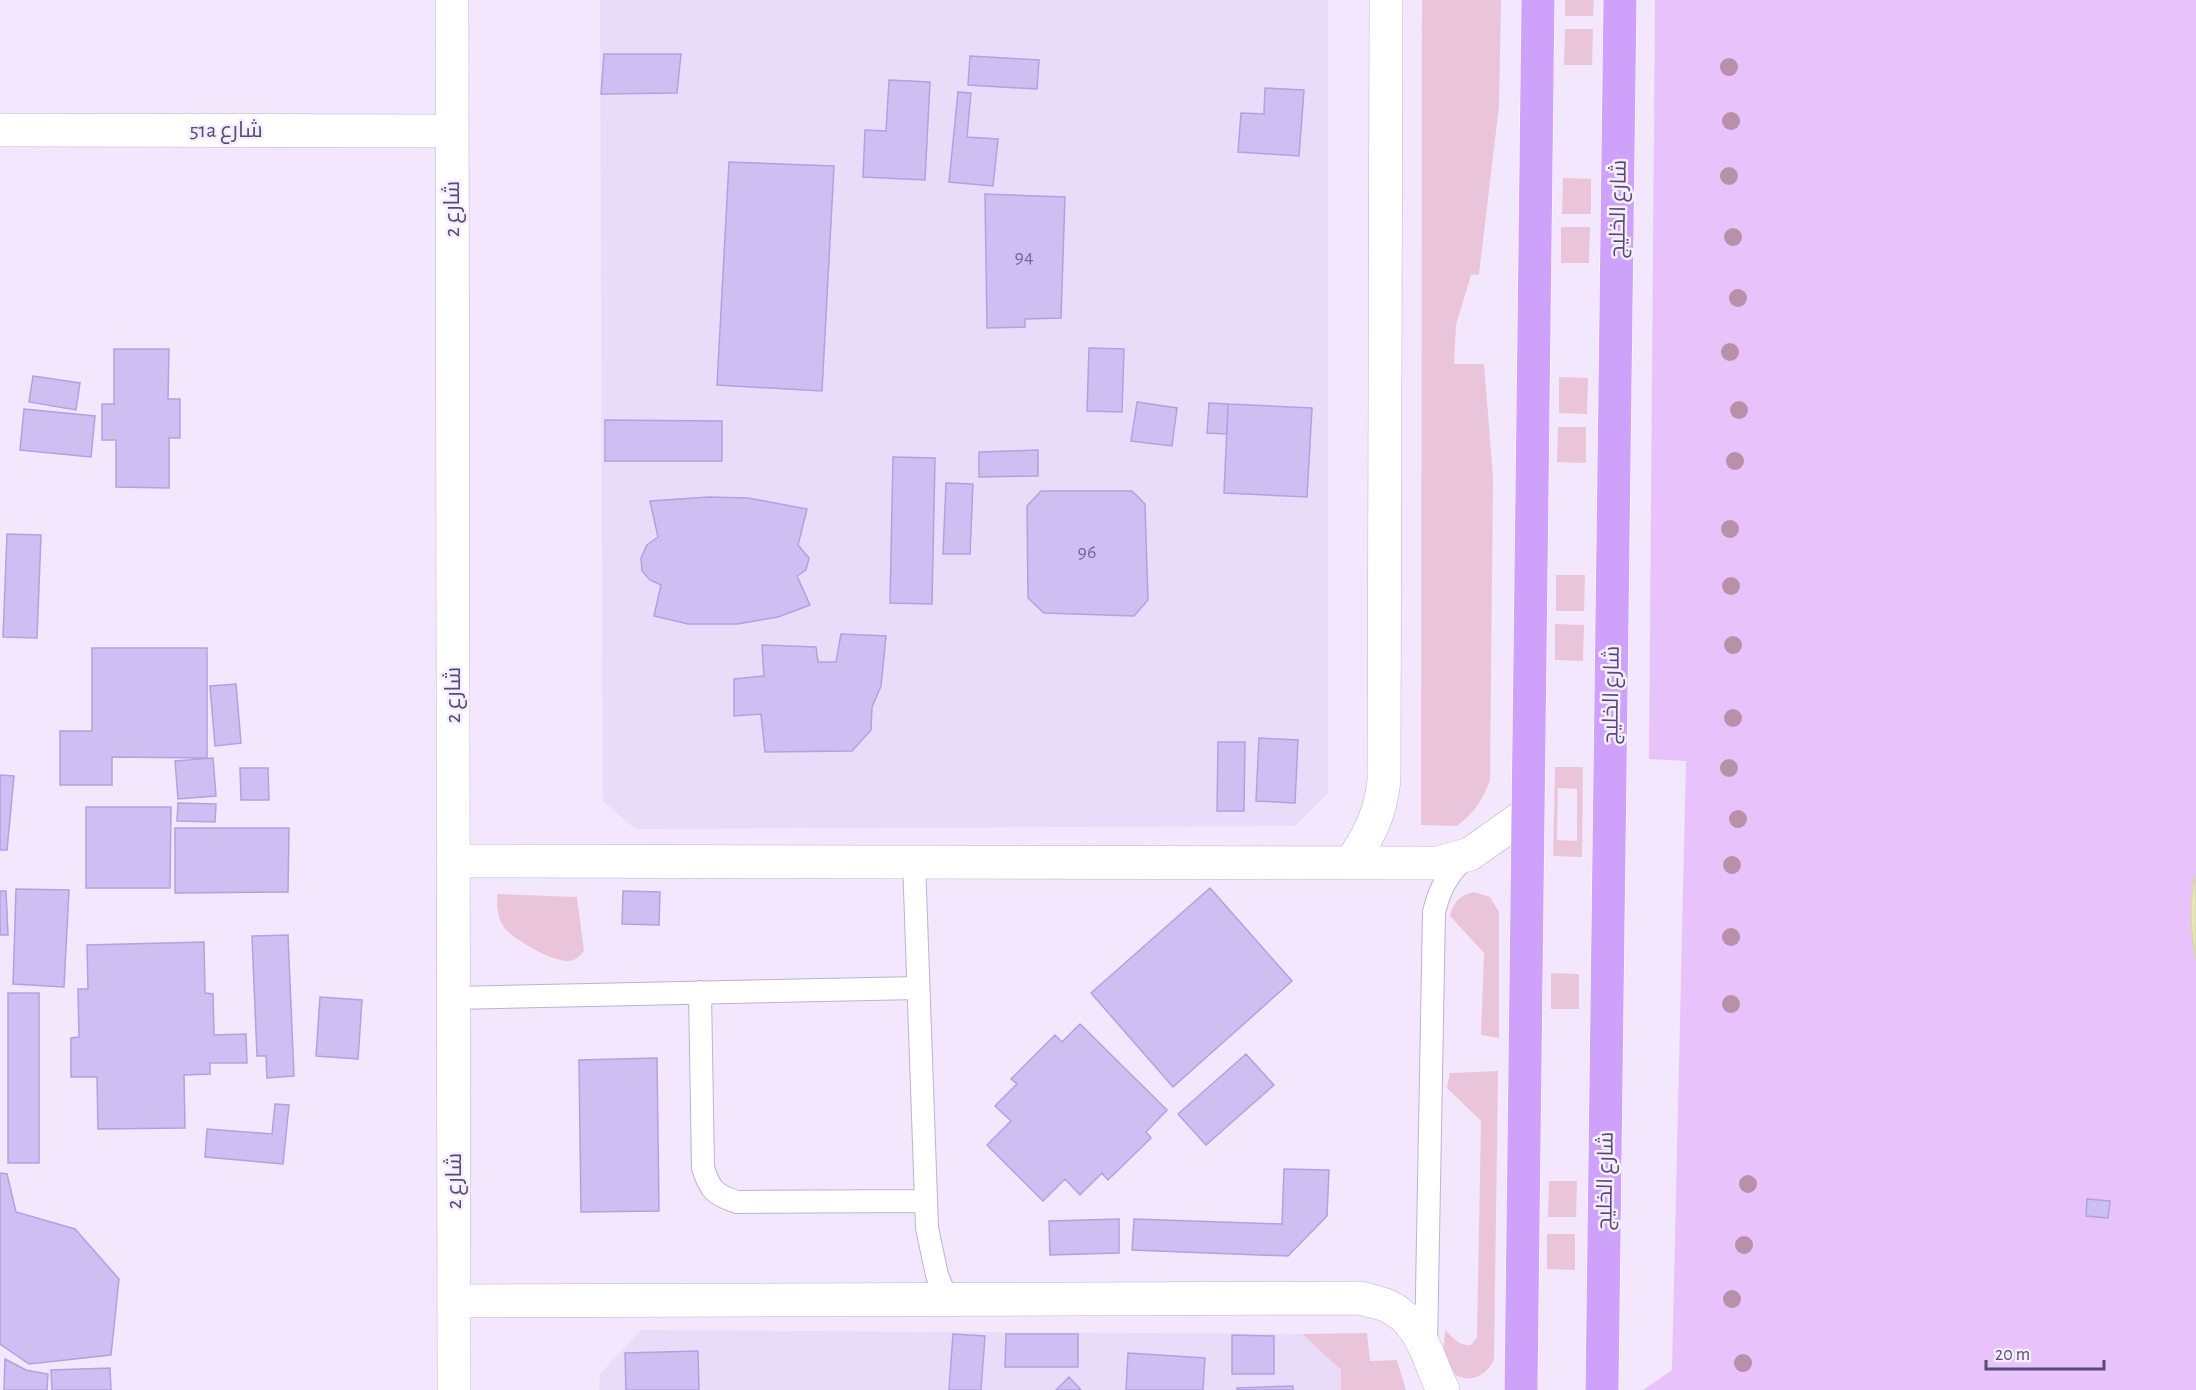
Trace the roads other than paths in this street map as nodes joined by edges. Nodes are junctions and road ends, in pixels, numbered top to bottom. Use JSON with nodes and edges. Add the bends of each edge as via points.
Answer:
{"nodes":[{"id":1,"x":452,"y":0,"type":"edge"},
{"id":2,"x":1386,"y":0,"type":"edge"},
{"id":3,"x":1538,"y":0,"type":"edge"},
{"id":4,"x":1620,"y":0,"type":"edge"},
{"id":5,"x":0,"y":130,"type":"edge"},
{"id":6,"x":452,"y":131,"type":"junction"},
{"id":7,"x":1528,"y":813,"type":"junction"},
{"id":8,"x":1470,"y":854,"type":"junction"},
{"id":9,"x":453,"y":861,"type":"junction"},
{"id":10,"x":914,"y":861,"type":"junction"},
{"id":11,"x":1351,"y":862,"type":"junction"},
{"id":12,"x":918,"y":988,"type":"junction"},
{"id":13,"x":700,"y":992,"type":"junction"},
{"id":14,"x":454,"y":998,"type":"junction"},
{"id":15,"x":926,"y":1201,"type":"junction"},
{"id":16,"x":947,"y":1300,"type":"junction"},
{"id":17,"x":454,"y":1301,"type":"junction"},
{"id":18,"x":1426,"y":1347,"type":"junction"},
{"id":19,"x":454,"y":1390,"type":"edge"},
{"id":20,"x":1443,"y":1390,"type":"edge"},
{"id":21,"x":1521,"y":1390,"type":"edge"},
{"id":22,"x":1602,"y":1390,"type":"edge"}],
"edges":[{"from":1,"to":6,"type":"street","name":"شارع 2"},
{"from":2,"to":11,"type":"street","via":[[1384,780],[1381,805],[1370,834]]},
{"from":3,"to":7,"type":"main road"},
{"from":4,"to":22,"type":"main road","name":"شارع الخليج"},
{"from":5,"to":6,"type":"street","name":"51a شارع"},
{"from":6,"to":9,"type":"street","name":"شارع 2"},
{"from":7,"to":8,"type":"street"},
{"from":7,"to":21,"type":"main road"},
{"from":8,"to":11,"type":"street","via":[[1438,863]]},
{"from":8,"to":18,"type":"lane","via":[[1452,869],[1440,889],[1434,912]]},
{"from":9,"to":10,"type":"street"},
{"from":9,"to":14,"type":"street","name":"شارع 2"},
{"from":10,"to":11,"type":"street"},
{"from":10,"to":12,"type":"lane"},
{"from":12,"to":13,"type":"lane"},
{"from":12,"to":15,"type":"lane"},
{"from":13,"to":14,"type":"lane"},
{"from":13,"to":15,"type":"lane","via":[[703,1168],[708,1184],[720,1197],[737,1202]]},
{"from":14,"to":17,"type":"street","name":"شارع 2"},
{"from":15,"to":16,"type":"lane","via":[[931,1252]]},
{"from":16,"to":17,"type":"street"},
{"from":16,"to":18,"type":"street","via":[[1360,1298],[1388,1306],[1411,1323]]},
{"from":17,"to":19,"type":"street","name":"شارع 2"},
{"from":18,"to":20,"type":"street"}]}
